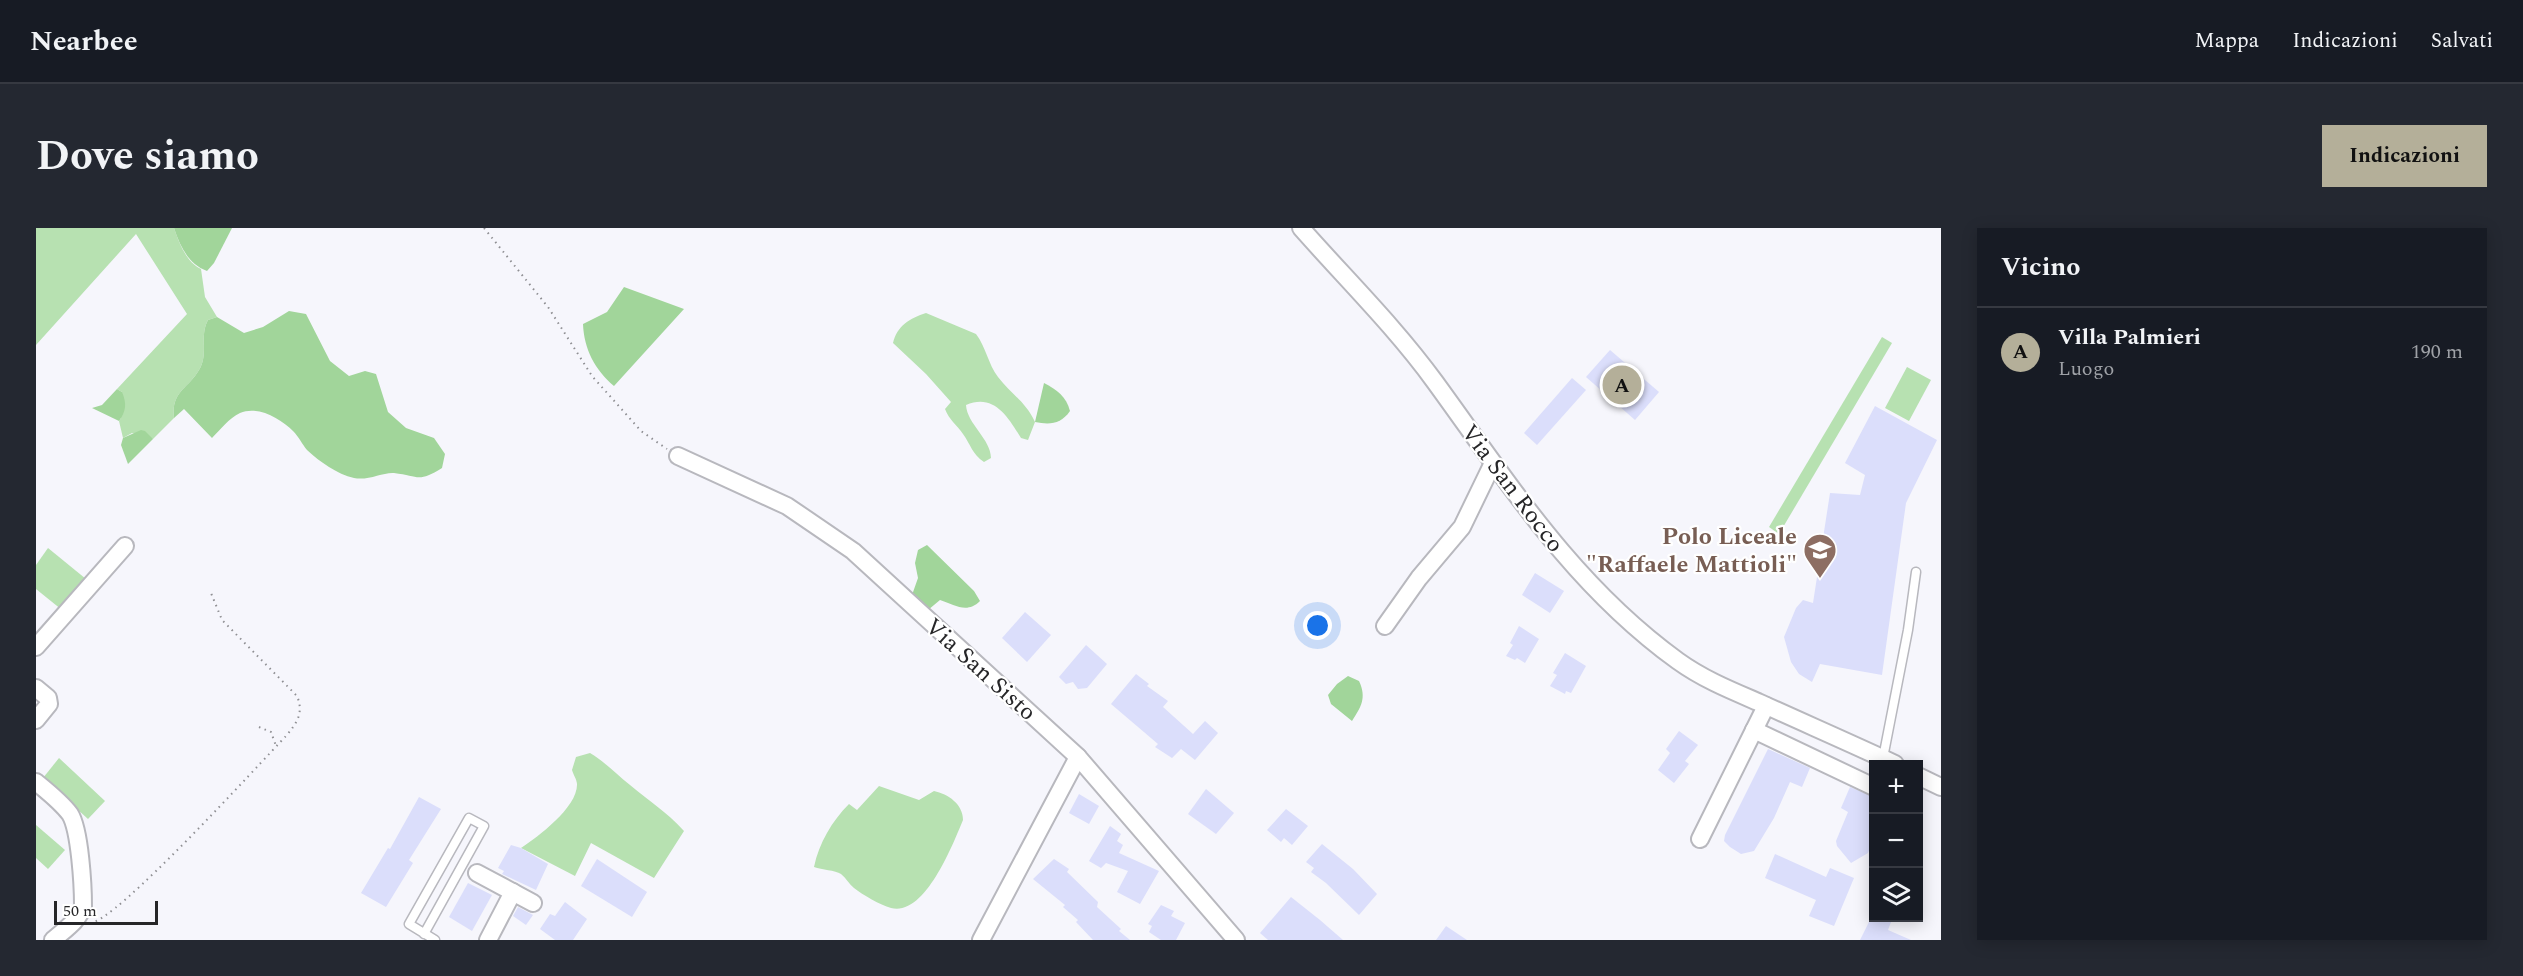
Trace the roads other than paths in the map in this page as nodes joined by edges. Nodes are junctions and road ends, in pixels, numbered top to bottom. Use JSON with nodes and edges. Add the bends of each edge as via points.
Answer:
{"nodes":[{"id":1,"x":1301,"y":228,"type":"edge"},
{"id":2,"x":678,"y":456,"type":"road end"},
{"id":3,"x":1492,"y":465,"type":"junction"},
{"id":4,"x":125,"y":546,"type":"dead end"},
{"id":5,"x":1916,"y":572,"type":"dead end"},
{"id":6,"x":1385,"y":626,"type":"dead end"},
{"id":7,"x":36,"y":647,"type":"edge"},
{"id":8,"x":36,"y":688,"type":"edge"},
{"id":9,"x":1766,"y":706,"type":"junction"},
{"id":10,"x":36,"y":720,"type":"edge"},
{"id":11,"x":1754,"y":730,"type":"junction"},
{"id":12,"x":1078,"y":757,"type":"junction"},
{"id":13,"x":1885,"y":760,"type":"edge"},
{"id":14,"x":1889,"y":760,"type":"edge"},
{"id":15,"x":1923,"y":778,"type":"edge"},
{"id":16,"x":36,"y":782,"type":"edge"},
{"id":17,"x":1869,"y":785,"type":"edge"},
{"id":18,"x":1941,"y":787,"type":"edge"},
{"id":19,"x":1700,"y":839,"type":"dead end"},
{"id":20,"x":477,"y":873,"type":"dead end"},
{"id":21,"x":513,"y":892,"type":"junction"},
{"id":22,"x":533,"y":903,"type":"dead end"},
{"id":23,"x":424,"y":934,"type":"junction"},
{"id":24,"x":53,"y":940,"type":"edge"},
{"id":25,"x":435,"y":940,"type":"edge"},
{"id":26,"x":488,"y":940,"type":"edge"},
{"id":27,"x":981,"y":940,"type":"edge"},
{"id":28,"x":1236,"y":940,"type":"edge"}],
"edges":[{"from":1,"to":3,"type":"street","name":"Via San Rocco","via":[[1433,380]]},
{"from":2,"to":12,"type":"street","name":"Via San Sisto","via":[[787,506],[853,551]]},
{"from":3,"to":6,"type":"street","via":[[1462,527]]},
{"from":3,"to":9,"type":"street","name":"Via San Rocco","via":[[1573,566],[1616,610],[1707,680]]},
{"from":4,"to":7,"type":"street"},
{"from":5,"to":14,"type":"lane"},
{"from":8,"to":10,"type":"street","via":[[50,704]]},
{"from":9,"to":11,"type":"street"},
{"from":9,"to":13,"type":"street","name":"Via San Rocco"},
{"from":11,"to":17,"type":"street"},
{"from":11,"to":19,"type":"street"},
{"from":12,"to":27,"type":"street"},
{"from":12,"to":28,"type":"street","name":"Via San Sisto"},
{"from":15,"to":18,"type":"street"},
{"from":16,"to":24,"type":"street","via":[[69,813],[76,825],[82,912]]},
{"from":20,"to":21,"type":"street"},
{"from":21,"to":22,"type":"street"},
{"from":21,"to":26,"type":"street"},
{"from":23,"to":23,"type":"lane","via":[[484,825],[470,818],[408,924]]},
{"from":23,"to":25,"type":"lane"}]}
